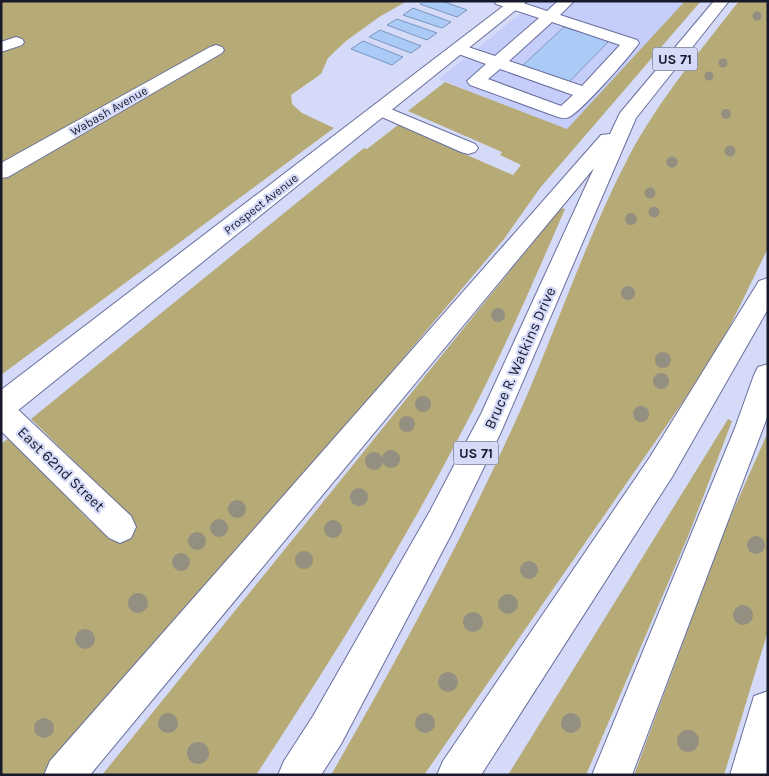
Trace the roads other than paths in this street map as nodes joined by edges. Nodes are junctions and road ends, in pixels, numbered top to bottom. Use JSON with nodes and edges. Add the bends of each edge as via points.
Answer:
{"nodes":[{"id":1,"x":567,"y":1,"type":"edge"},
{"id":2,"x":722,"y":1,"type":"edge"},
{"id":3,"x":512,"y":3,"type":"edge"},
{"id":4,"x":549,"y":17,"type":"junction"},
{"id":5,"x":459,"y":49,"type":"junction"},
{"id":6,"x":216,"y":50,"type":"dead end"},
{"id":7,"x":496,"y":63,"type":"junction"},
{"id":8,"x":585,"y":93,"type":"junction"},
{"id":9,"x":381,"y":110,"type":"junction"},
{"id":10,"x":627,"y":117,"type":"junction"},
{"id":11,"x":468,"y":148,"type":"dead end"},
{"id":12,"x":1,"y":172,"type":"edge"},
{"id":13,"x":768,"y":286,"type":"edge"},
{"id":14,"x":768,"y":375,"type":"edge"},
{"id":15,"x":1,"y":407,"type":"edge"},
{"id":16,"x":1,"y":412,"type":"edge"},
{"id":17,"x":120,"y":526,"type":"dead end"},
{"id":18,"x":768,"y":710,"type":"edge"},
{"id":19,"x":64,"y":775,"type":"edge"},
{"id":20,"x":298,"y":775,"type":"edge"},
{"id":21,"x":457,"y":775,"type":"edge"},
{"id":22,"x":612,"y":775,"type":"edge"},
{"id":23,"x":750,"y":775,"type":"edge"}],
"edges":[{"from":1,"to":4,"type":"main road"},
{"from":2,"to":10,"type":"main road","name":"Bruce R. Watkins Drive","number":"US 71"},
{"from":3,"to":4,"type":"main road"},
{"from":3,"to":5,"type":"main road","name":"Prospect Avenue"},
{"from":4,"to":7,"type":"main road"},
{"from":4,"to":8,"type":"main road","via":[[631,44]]},
{"from":5,"to":7,"type":"main road"},
{"from":5,"to":9,"type":"main road","name":"Prospect Avenue"},
{"from":6,"to":12,"type":"main road","name":"Wabash Avenue"},
{"from":7,"to":8,"type":"main road"},
{"from":7,"to":8,"type":"main road","via":[[476,80],[564,114]]},
{"from":9,"to":11,"type":"main road"},
{"from":9,"to":15,"type":"main road","name":"Prospect Avenue"},
{"from":10,"to":19,"type":"main road"},
{"from":10,"to":20,"type":"main road","name":"Bruce R. Watkins Drive","number":"US 71","via":[[492,423],[441,522]]},
{"from":13,"to":21,"type":"main road","via":[[661,467]]},
{"from":14,"to":22,"type":"main road"},
{"from":16,"to":17,"type":"main road","name":"East 62nd Street"},
{"from":18,"to":23,"type":"main road"}]}
